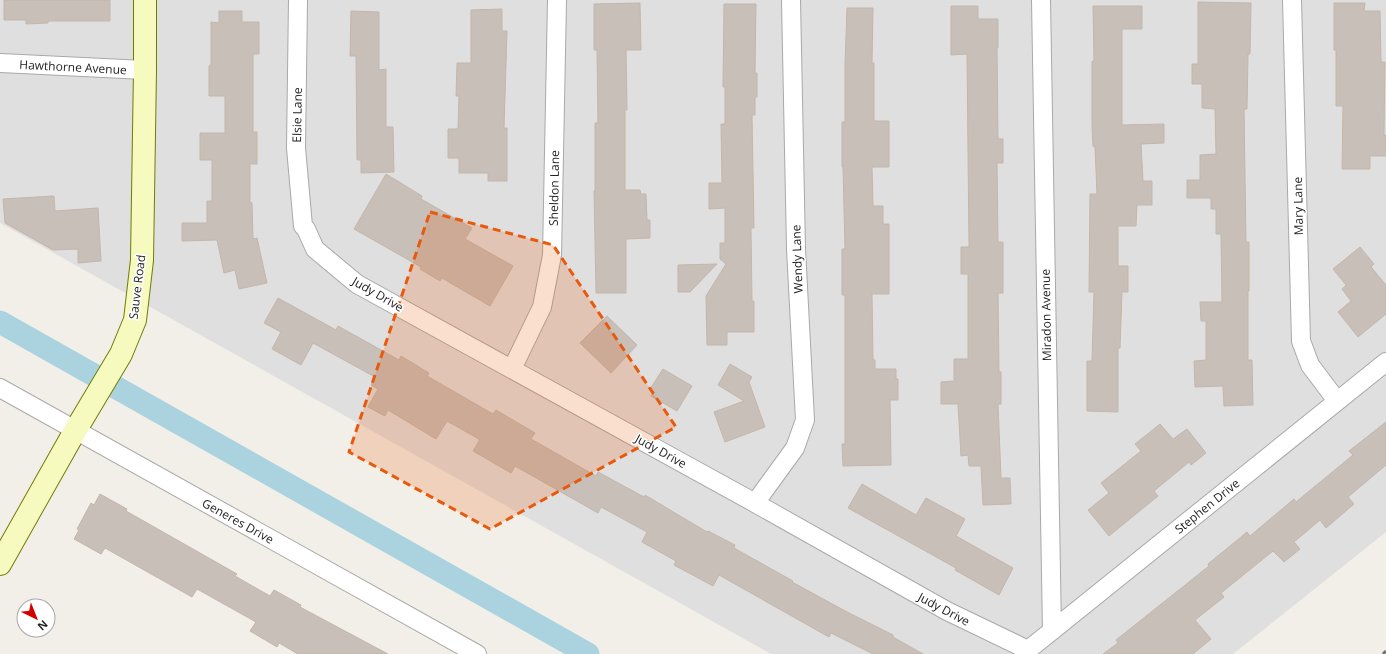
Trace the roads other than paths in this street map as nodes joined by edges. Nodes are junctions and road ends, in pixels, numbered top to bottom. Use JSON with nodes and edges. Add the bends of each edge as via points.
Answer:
{"nodes":[{"id":1,"x":145,"y":0,"type":"edge"},
{"id":2,"x":298,"y":0,"type":"edge"},
{"id":3,"x":557,"y":0,"type":"edge"},
{"id":4,"x":791,"y":0,"type":"edge"},
{"id":5,"x":1041,"y":0,"type":"edge"},
{"id":6,"x":1292,"y":0,"type":"edge"},
{"id":7,"x":0,"y":63,"type":"edge"},
{"id":8,"x":145,"y":70,"type":"junction"},
{"id":9,"x":306,"y":229,"type":"joint"},
{"id":10,"x":1386,"y":362,"type":"edge"},
{"id":11,"x":512,"y":369,"type":"junction"},
{"id":12,"x":0,"y":388,"type":"edge"},
{"id":13,"x":1337,"y":401,"type":"junction"},
{"id":14,"x":75,"y":431,"type":"junction"},
{"id":15,"x":754,"y":503,"type":"junction"},
{"id":16,"x":0,"y":564,"type":"edge"},
{"id":17,"x":1052,"y":631,"type":"junction"},
{"id":18,"x":1026,"y":652,"type":"edge"},
{"id":19,"x":477,"y":654,"type":"edge"}],
"edges":[{"from":1,"to":8,"type":"street","name":"Sauve Road"},
{"from":2,"to":9,"type":"street","name":"Elsie Lane","via":[[296,148],[303,226]]},
{"from":3,"to":11,"type":"street","name":"Sheldon Lane","via":[[552,254],[542,306]]},
{"from":4,"to":15,"type":"street","name":"Wendy Lane","via":[[796,248],[805,420],[795,448]]},
{"from":5,"to":17,"type":"street","name":"Miradon Avenue"},
{"from":6,"to":13,"type":"street","name":"Mary Lane","via":[[1301,341],[1310,365]]},
{"from":7,"to":8,"type":"street","name":"Hawthorne Avenue"},
{"from":8,"to":14,"type":"street","name":"Sauve Road","via":[[142,260],[135,320],[121,354]]},
{"from":9,"to":11,"type":"street","name":"Judy Drive","via":[[315,249],[357,284]]},
{"from":10,"to":13,"type":"street","name":"Stephen Drive"},
{"from":11,"to":15,"type":"street","name":"Judy Drive"},
{"from":12,"to":14,"type":"street","name":"Generes Drive"},
{"from":13,"to":17,"type":"street","name":"Stephen Drive"},
{"from":14,"to":16,"type":"street","name":"Sauve Road"},
{"from":14,"to":19,"type":"street","name":"Generes Drive"},
{"from":15,"to":18,"type":"street","name":"Judy Drive"},
{"from":17,"to":18,"type":"street","name":"Stephen Drive"}]}
